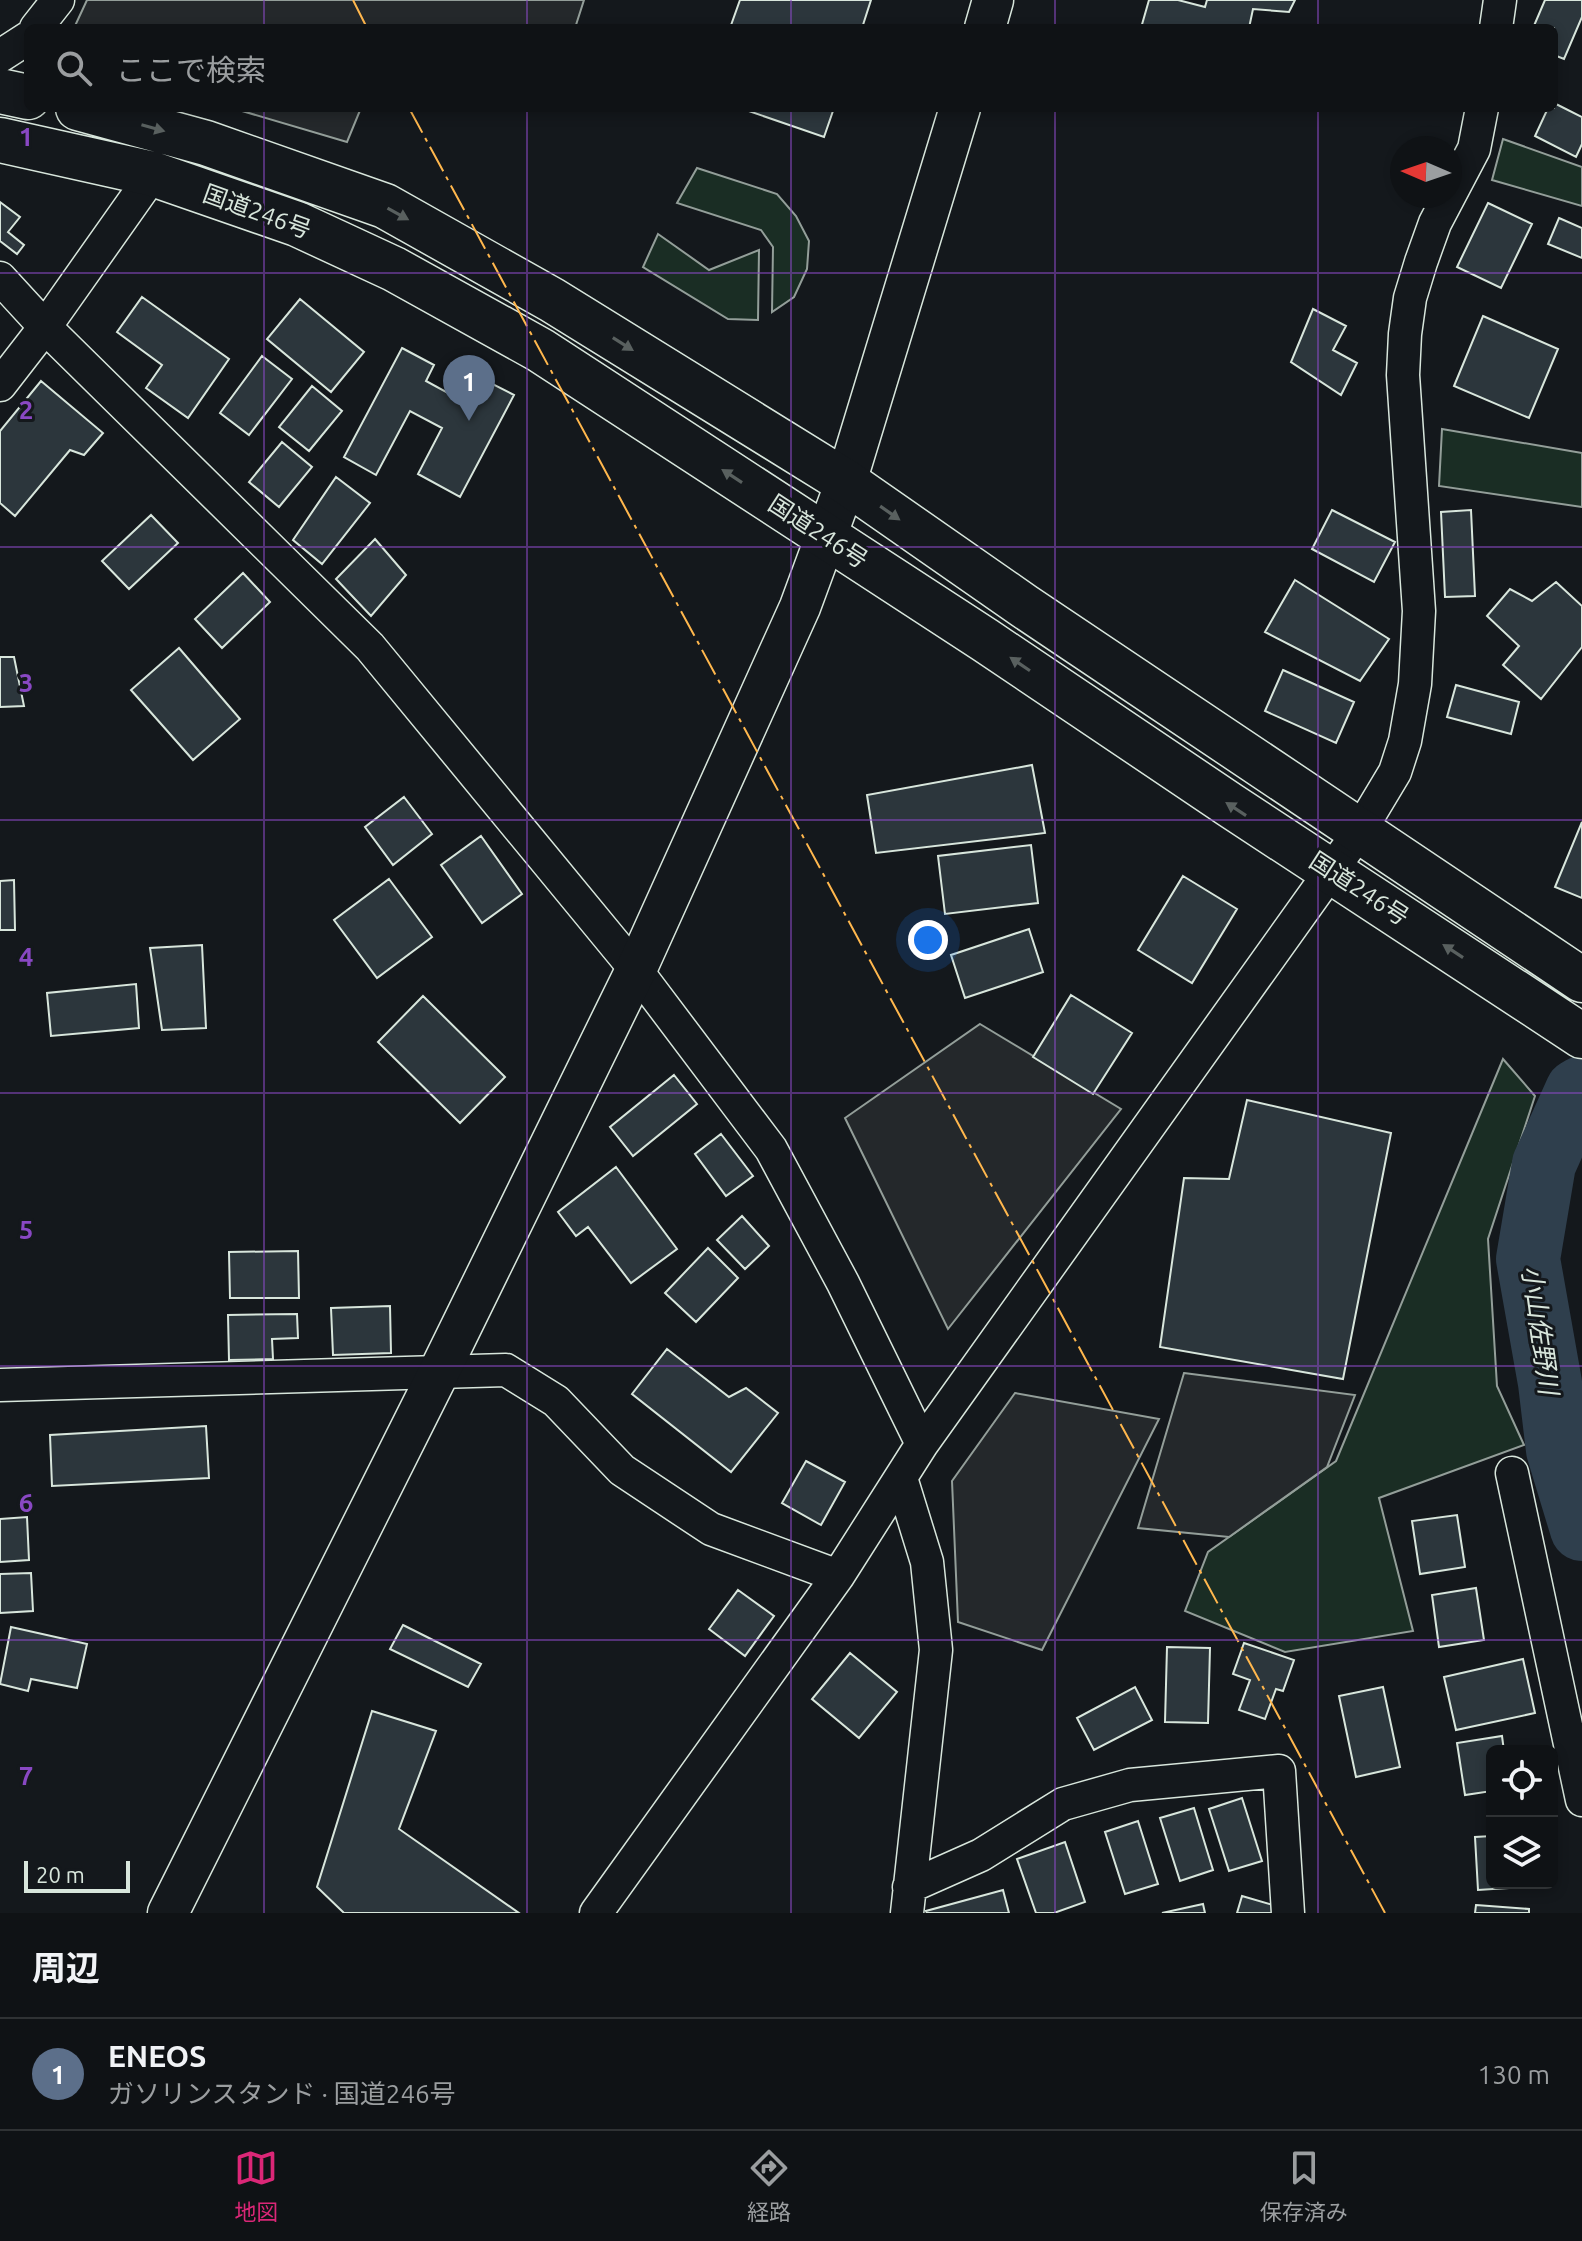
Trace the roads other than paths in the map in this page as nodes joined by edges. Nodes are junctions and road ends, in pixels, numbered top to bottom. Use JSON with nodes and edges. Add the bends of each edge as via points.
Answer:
{"nodes":[{"id":1,"x":58,"y":0,"type":"edge"},
{"id":2,"x":993,"y":0,"type":"edge"},
{"id":3,"x":1500,"y":0,"type":"edge"},
{"id":4,"x":39,"y":24,"type":"edge"},
{"id":5,"x":986,"y":24,"type":"edge"},
{"id":6,"x":1497,"y":24,"type":"edge"},
{"id":7,"x":24,"y":41,"type":"edge"},
{"id":8,"x":0,"y":56,"type":"edge"},
{"id":9,"x":0,"y":91,"type":"edge"},
{"id":10,"x":24,"y":96,"type":"edge"},
{"id":11,"x":93,"y":112,"type":"edge"},
{"id":12,"x":959,"y":112,"type":"edge"},
{"id":13,"x":1481,"y":112,"type":"edge"},
{"id":14,"x":0,"y":140,"type":"edge"},
{"id":15,"x":153,"y":174,"type":"junction"},
{"id":16,"x":0,"y":278,"type":"edge"},
{"id":17,"x":45,"y":327,"type":"junction"},
{"id":18,"x":0,"y":385,"type":"edge"},
{"id":19,"x":846,"y":482,"type":"junction"},
{"id":20,"x":827,"y":538,"type":"junction"},
{"id":21,"x":1359,"y":832,"type":"junction"},
{"id":22,"x":1332,"y":872,"type":"junction"},
{"id":23,"x":636,"y":970,"type":"junction"},
{"id":24,"x":1569,"y":971,"type":"edge"},
{"id":25,"x":1582,"y":1036,"type":"edge"},
{"id":26,"x":439,"y":1372,"type":"junction"},
{"id":27,"x":0,"y":1385,"type":"edge"},
{"id":28,"x":922,"y":1444,"type":"junction"},
{"id":29,"x":1512,"y":1473,"type":"dead end"},
{"id":30,"x":901,"y":1478,"type":"junction"},
{"id":31,"x":838,"y":1576,"type":"junction"},
{"id":32,"x":1582,"y":1800,"type":"edge"},
{"id":33,"x":908,"y":1900,"type":"edge"},
{"id":34,"x":168,"y":1913,"type":"edge"},
{"id":35,"x":596,"y":1913,"type":"edge"},
{"id":36,"x":1288,"y":1913,"type":"edge"}],
"edges":[{"from":1,"to":4,"type":"street"},
{"from":2,"to":5,"type":"street"},
{"from":3,"to":6,"type":"street"},
{"from":7,"to":8,"type":"street"},
{"from":9,"to":10,"type":"highway"},
{"from":11,"to":19,"type":"highway","name":"国道246号","one_way":true,"via":[[206,143],[385,206],[552,300]]},
{"from":12,"to":19,"type":"street"},
{"from":13,"to":21,"type":"street","via":[[1474,149],[1435,223],[1410,298],[1403,375],[1419,611],[1415,684],[1395,772]]},
{"from":14,"to":15,"type":"highway","name":"国道246号"},
{"from":15,"to":17,"type":"street"},
{"from":20,"to":15,"type":"highway","name":"国道246号","one_way":true,"via":[[540,350],[394,269],[297,224]]},
{"from":16,"to":17,"type":"street"},
{"from":17,"to":18,"type":"street"},
{"from":17,"to":23,"type":"street","via":[[370,647]]},
{"from":19,"to":20,"type":"street"},
{"from":19,"to":21,"type":"highway","name":"国道246号","one_way":true},
{"from":22,"to":20,"type":"highway","name":"国道246号","one_way":true},
{"from":20,"to":23,"type":"street"},
{"from":21,"to":22,"type":"street"},
{"from":21,"to":24,"type":"highway","name":"国道246号"},
{"from":25,"to":22,"type":"highway","name":"国道246号","one_way":true},
{"from":22,"to":28,"type":"street"},
{"from":23,"to":26,"type":"street"},
{"from":23,"to":28,"type":"street","via":[[771,1149]]},
{"from":26,"to":27,"type":"street"},
{"from":26,"to":31,"type":"street","via":[[506,1370],[556,1401],[622,1470],[711,1529]]},
{"from":26,"to":34,"type":"street"},
{"from":28,"to":30,"type":"street"},
{"from":29,"to":32,"type":"street"},
{"from":30,"to":31,"type":"street"},
{"from":30,"to":33,"type":"street","via":[[927,1562],[936,1650]]},
{"from":31,"to":35,"type":"street"},
{"from":33,"to":36,"type":"street","via":[[1063,1804],[1130,1785],[1279,1771]]}]}
